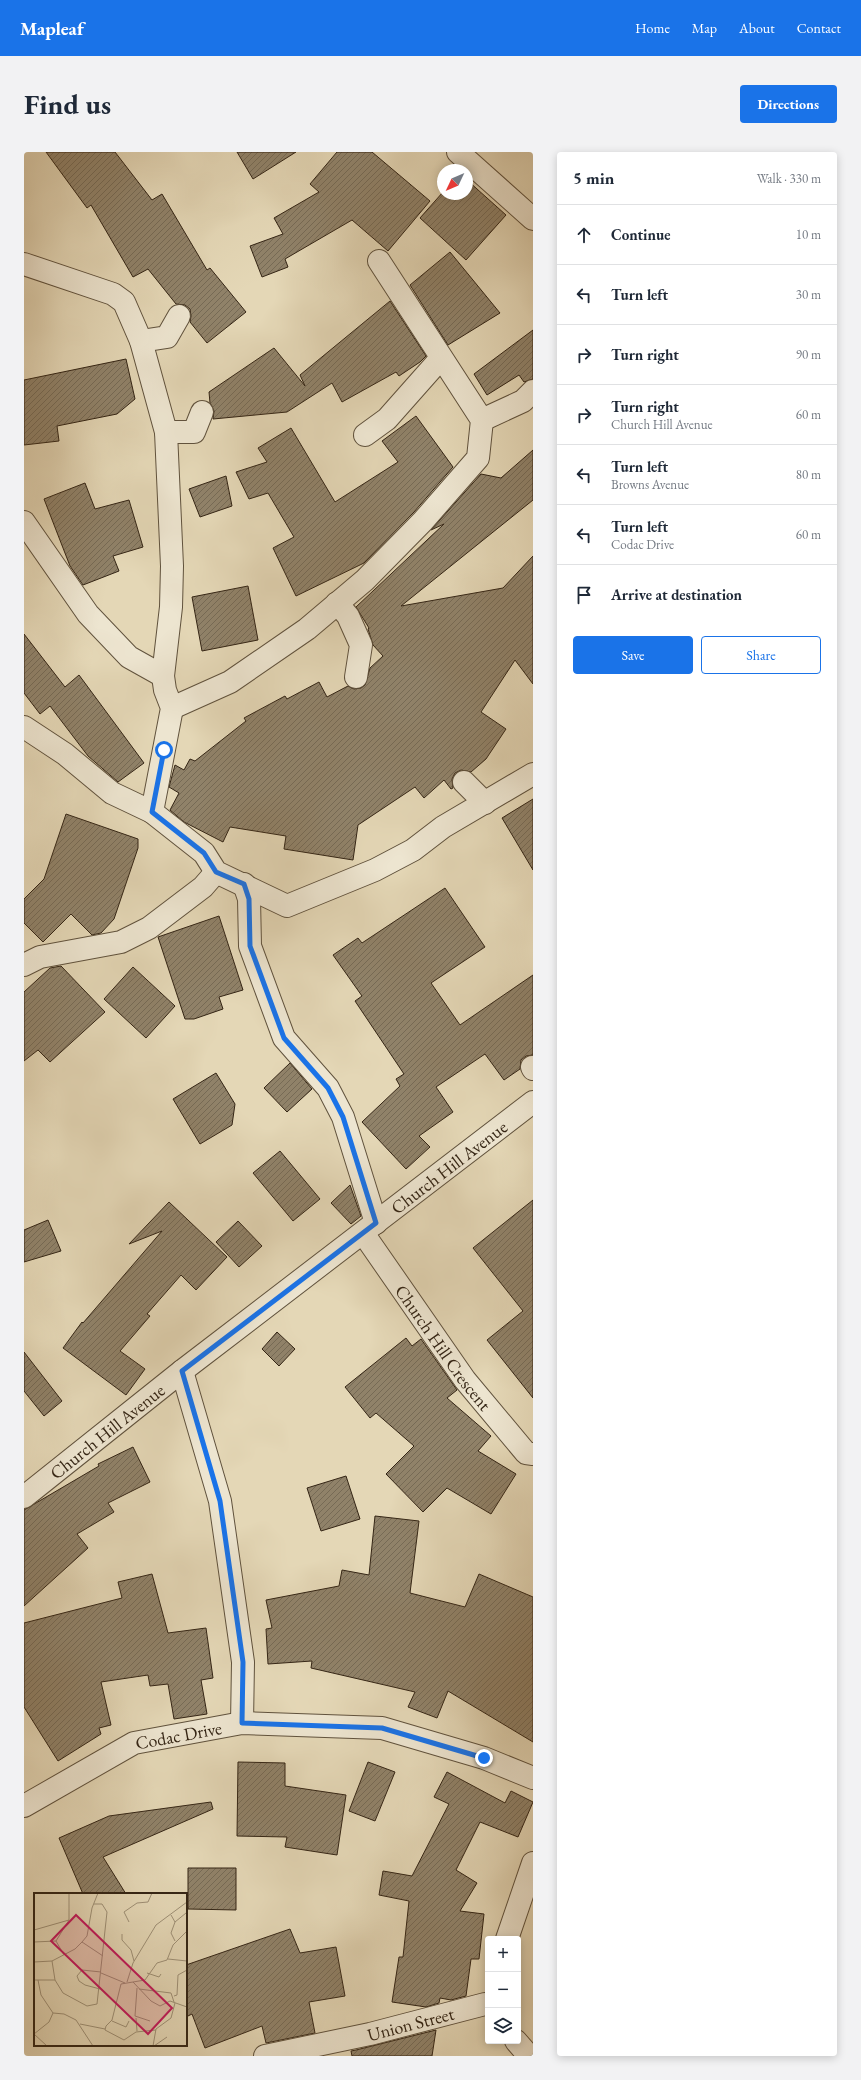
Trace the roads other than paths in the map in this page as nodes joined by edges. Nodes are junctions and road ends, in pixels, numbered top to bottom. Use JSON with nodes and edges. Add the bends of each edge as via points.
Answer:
{"nodes":[{"id":1,"x":458,"y":152,"type":"edge"},
{"id":2,"x":533,"y":219,"type":"edge"},
{"id":3,"x":379,"y":261,"type":"dead end"},
{"id":4,"x":24,"y":264,"type":"edge"},
{"id":5,"x":178,"y":316,"type":"dead end"},
{"id":6,"x":140,"y":341,"type":"junction"},
{"id":7,"x":441,"y":358,"type":"junction"},
{"id":8,"x":533,"y":391,"type":"edge"},
{"id":9,"x":202,"y":412,"type":"dead end"},
{"id":10,"x":482,"y":420,"type":"junction"},
{"id":11,"x":166,"y":432,"type":"junction"},
{"id":12,"x":365,"y":435,"type":"dead end"},
{"id":13,"x":24,"y":522,"type":"edge"},
{"id":14,"x":337,"y":603,"type":"junction"},
{"id":15,"x":163,"y":676,"type":"junction"},
{"id":16,"x":356,"y":677,"type":"dead end"},
{"id":17,"x":172,"y":708,"type":"junction"},
{"id":18,"x":24,"y":727,"type":"edge"},
{"id":19,"x":533,"y":774,"type":"edge"},
{"id":20,"x":464,"y":782,"type":"dead end"},
{"id":21,"x":485,"y":802,"type":"junction"},
{"id":22,"x":152,"y":812,"type":"junction"},
{"id":23,"x":216,"y":872,"type":"junction"},
{"id":24,"x":244,"y":884,"type":"junction"},
{"id":25,"x":24,"y":966,"type":"edge"},
{"id":26,"x":533,"y":1102,"type":"edge"},
{"id":27,"x":369,"y":1228,"type":"junction"},
{"id":28,"x":182,"y":1371,"type":"junction"},
{"id":29,"x":533,"y":1454,"type":"edge"},
{"id":30,"x":24,"y":1497,"type":"edge"},
{"id":31,"x":242,"y":1723,"type":"junction"},
{"id":32,"x":533,"y":1778,"type":"edge"},
{"id":33,"x":24,"y":1806,"type":"edge"},
{"id":34,"x":533,"y":1863,"type":"edge"},
{"id":35,"x":508,"y":1936,"type":"edge"},
{"id":36,"x":485,"y":2004,"type":"edge"},
{"id":37,"x":519,"y":2044,"type":"edge"},
{"id":38,"x":265,"y":2056,"type":"edge"},
{"id":39,"x":529,"y":2056,"type":"edge"}],
"edges":[{"from":1,"to":2,"type":"street"},
{"from":3,"to":7,"type":"street"},
{"from":4,"to":6,"type":"street","via":[[113,294],[124,302]]},
{"from":5,"to":6,"type":"street","via":[[167,337]]},
{"from":6,"to":11,"type":"street"},
{"from":7,"to":10,"type":"street"},
{"from":7,"to":12,"type":"street","via":[[387,419]]},
{"from":8,"to":10,"type":"street","via":[[522,402]]},
{"from":9,"to":11,"type":"street","via":[[194,432]]},
{"from":10,"to":14,"type":"street","via":[[478,458],[405,540],[365,580]]},
{"from":11,"to":15,"type":"street","via":[[172,566],[171,606]]},
{"from":13,"to":15,"type":"street","via":[[88,614],[129,657]]},
{"from":14,"to":16,"type":"street","via":[[348,616],[361,645]]},
{"from":14,"to":17,"type":"street","via":[[306,629],[230,682]]},
{"from":15,"to":17,"type":"street"},
{"from":17,"to":22,"type":"street"},
{"from":18,"to":22,"type":"street","via":[[65,754],[112,793]]},
{"from":19,"to":21,"type":"street"},
{"from":20,"to":21,"type":"street"},
{"from":21,"to":24,"type":"street","via":[[443,827],[413,850],[374,870],[288,906]]},
{"from":22,"to":23,"type":"street","via":[[204,853]]},
{"from":23,"to":24,"type":"street"},
{"from":23,"to":25,"type":"street","via":[[203,887],[149,928],[121,942],[40,957]]},
{"from":24,"to":27,"type":"street","name":"Church Hill Crescent","via":[[249,899],[250,946],[284,1038],[328,1088],[343,1117]]},
{"from":26,"to":27,"type":"street","name":"Church Hill Avenue"},
{"from":27,"to":28,"type":"street","name":"Church Hill Avenue"},
{"from":27,"to":29,"type":"street","name":"Church Hill Crescent","via":[[465,1380],[526,1453]]},
{"from":28,"to":30,"type":"street","name":"Church Hill Avenue"},
{"from":28,"to":31,"type":"street","via":[[220,1501],[243,1662]]},
{"from":31,"to":32,"type":"street","name":"Codac Drive","via":[[382,1728],[484,1758]]},
{"from":31,"to":33,"type":"street","name":"Codac Drive","via":[[134,1743]]},
{"from":34,"to":35,"type":"street"},
{"from":36,"to":38,"type":"street","name":"Union Street","via":[[370,2034]]},
{"from":37,"to":39,"type":"street"}]}
